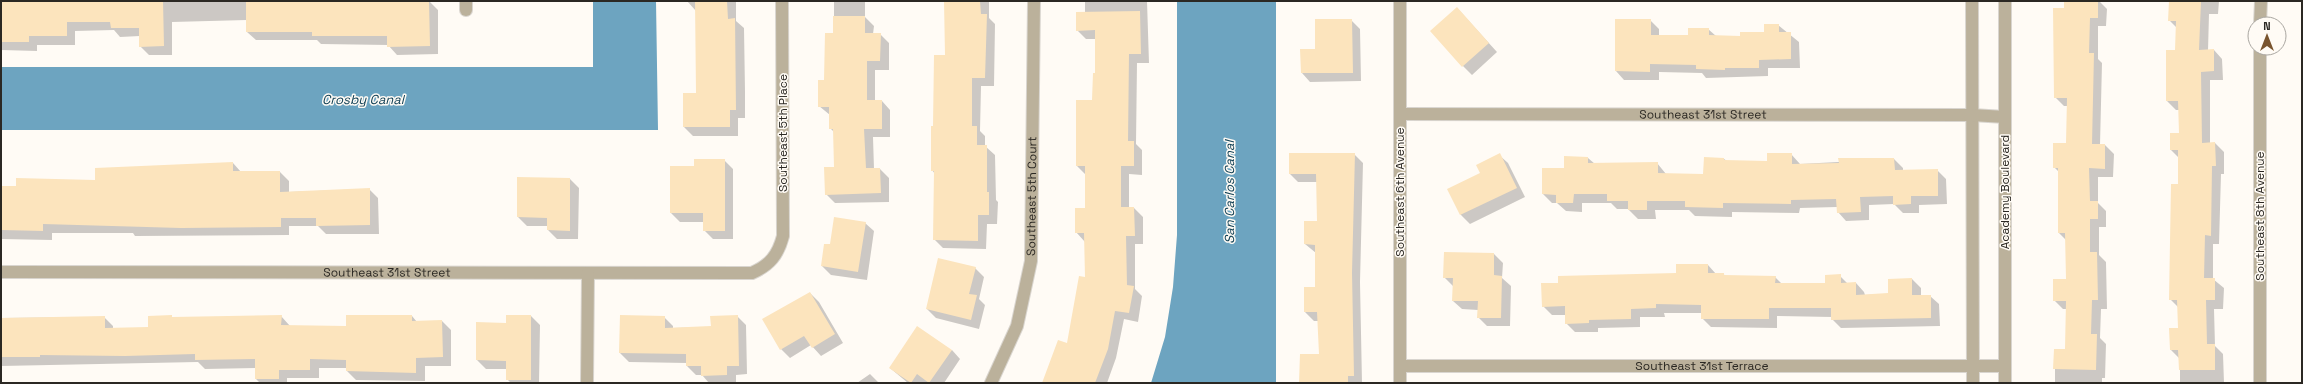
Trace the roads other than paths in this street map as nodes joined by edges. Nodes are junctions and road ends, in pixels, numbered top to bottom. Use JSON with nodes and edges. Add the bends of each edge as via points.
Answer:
{"nodes":[{"id":1,"x":782,"y":1,"type":"edge"},
{"id":2,"x":1034,"y":1,"type":"edge"},
{"id":3,"x":1400,"y":1,"type":"edge"},
{"id":4,"x":1972,"y":1,"type":"edge"},
{"id":5,"x":2005,"y":1,"type":"edge"},
{"id":6,"x":2260,"y":1,"type":"edge"},
{"id":7,"x":2260,"y":16,"type":"edge"},
{"id":8,"x":2260,"y":56,"type":"edge"},
{"id":9,"x":1400,"y":114,"type":"junction"},
{"id":10,"x":1972,"y":115,"type":"junction"},
{"id":11,"x":2005,"y":117,"type":"junction"},
{"id":12,"x":771,"y":262,"type":"joint"},
{"id":13,"x":1,"y":272,"type":"edge"},
{"id":14,"x":588,"y":273,"type":"junction"},
{"id":15,"x":1400,"y":366,"type":"junction"},
{"id":16,"x":1973,"y":366,"type":"junction"},
{"id":17,"x":2005,"y":366,"type":"junction"},
{"id":18,"x":587,"y":383,"type":"edge"},
{"id":19,"x":991,"y":383,"type":"edge"},
{"id":20,"x":1400,"y":383,"type":"edge"},
{"id":21,"x":1973,"y":383,"type":"edge"},
{"id":22,"x":2005,"y":383,"type":"edge"},
{"id":23,"x":2260,"y":383,"type":"edge"}],
"edges":[{"from":1,"to":12,"type":"street","name":"Southeast 5th Place","via":[[783,226],[780,245]]},
{"from":2,"to":19,"type":"street","name":"Southeast 5th Court","via":[[1031,261],[1017,326]]},
{"from":3,"to":9,"type":"street","name":"Southeast 6th Avenue"},
{"from":4,"to":10,"type":"street"},
{"from":5,"to":11,"type":"street","name":"Academy Boulevard"},
{"from":6,"to":7,"type":"street"},
{"from":8,"to":23,"type":"street","name":"Southeast 8th Avenue"},
{"from":9,"to":10,"type":"street","name":"Southeast 31st Street"},
{"from":9,"to":15,"type":"street","name":"Southeast 6th Avenue"},
{"from":10,"to":11,"type":"street","name":"Southeast 31st Street"},
{"from":10,"to":16,"type":"street"},
{"from":11,"to":17,"type":"street","name":"Academy Boulevard"},
{"from":12,"to":14,"type":"street","name":"Southeast 31st Street","via":[[758,270],[744,274]]},
{"from":13,"to":14,"type":"street","name":"Southeast 31st Street"},
{"from":14,"to":18,"type":"street"},
{"from":15,"to":16,"type":"street","name":"Southeast 31st Terrace"},
{"from":15,"to":20,"type":"street","name":"Southeast 6th Avenue"},
{"from":16,"to":17,"type":"street","name":"Southeast 31st Terrace"},
{"from":16,"to":21,"type":"street"},
{"from":17,"to":22,"type":"street","name":"Academy Boulevard"}]}
